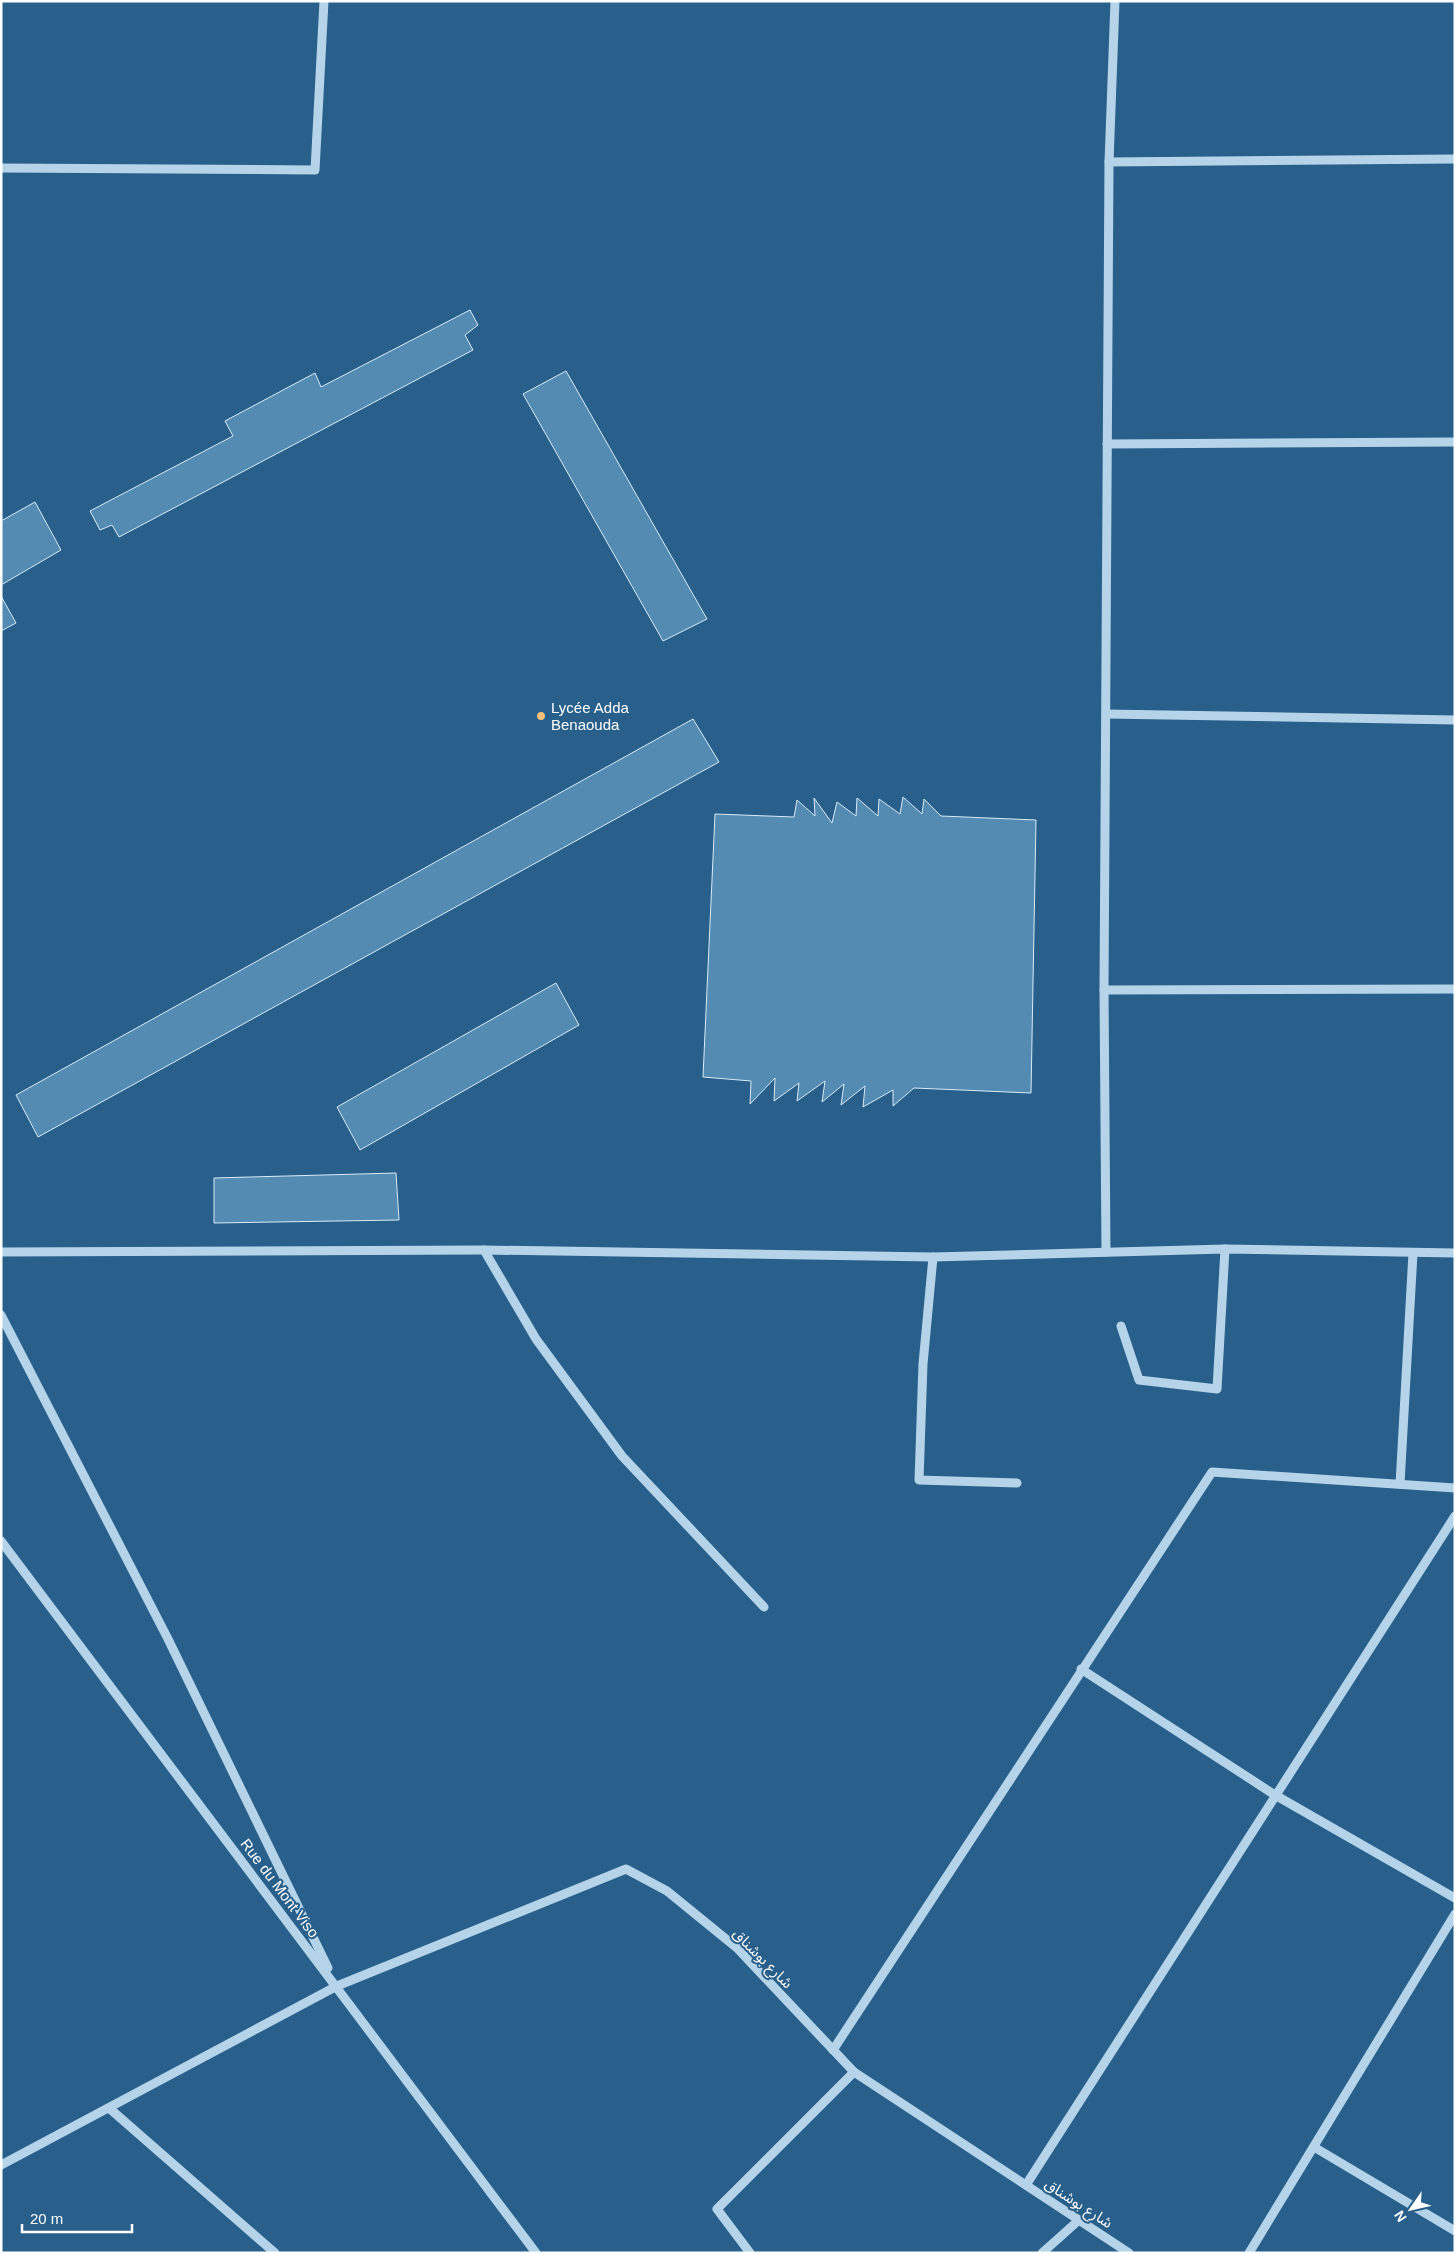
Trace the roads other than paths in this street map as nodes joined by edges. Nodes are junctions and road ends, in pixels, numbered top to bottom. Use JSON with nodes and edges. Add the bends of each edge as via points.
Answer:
{"nodes":[{"id":1,"x":324,"y":1,"type":"edge"},
{"id":2,"x":1115,"y":1,"type":"edge"},
{"id":3,"x":1455,"y":159,"type":"edge"},
{"id":4,"x":1109,"y":162,"type":"junction"},
{"id":5,"x":1,"y":168,"type":"edge"},
{"id":6,"x":1455,"y":442,"type":"edge"},
{"id":7,"x":1107,"y":444,"type":"junction"},
{"id":8,"x":1106,"y":714,"type":"junction"},
{"id":9,"x":1455,"y":720,"type":"edge"},
{"id":10,"x":1455,"y":989,"type":"edge"},
{"id":11,"x":1104,"y":990,"type":"junction"},
{"id":12,"x":1225,"y":1249,"type":"junction"},
{"id":13,"x":484,"y":1250,"type":"junction"},
{"id":14,"x":1,"y":1252,"type":"edge"},
{"id":15,"x":1106,"y":1252,"type":"junction"},
{"id":16,"x":1413,"y":1253,"type":"junction"},
{"id":17,"x":1455,"y":1253,"type":"edge"},
{"id":18,"x":932,"y":1257,"type":"junction"},
{"id":19,"x":1,"y":1315,"type":"edge"},
{"id":20,"x":1121,"y":1326,"type":"dead end"},
{"id":21,"x":1017,"y":1483,"type":"dead end"},
{"id":22,"x":1400,"y":1484,"type":"junction"},
{"id":23,"x":1455,"y":1488,"type":"edge"},
{"id":24,"x":1455,"y":1516,"type":"edge"},
{"id":25,"x":1,"y":1541,"type":"edge"},
{"id":26,"x":764,"y":1607,"type":"dead end"},
{"id":27,"x":1081,"y":1669,"type":"junction"},
{"id":28,"x":1276,"y":1795,"type":"junction"},
{"id":29,"x":1455,"y":1898,"type":"edge"},
{"id":30,"x":1455,"y":1914,"type":"edge"},
{"id":31,"x":336,"y":1986,"type":"junction"},
{"id":32,"x":833,"y":2050,"type":"junction"},
{"id":33,"x":854,"y":2072,"type":"junction"},
{"id":34,"x":108,"y":2108,"type":"junction"},
{"id":35,"x":1314,"y":2146,"type":"junction"},
{"id":36,"x":1,"y":2165,"type":"edge"},
{"id":37,"x":1026,"y":2185,"type":"junction"},
{"id":38,"x":1079,"y":2220,"type":"junction"},
{"id":39,"x":1455,"y":2231,"type":"edge"},
{"id":40,"x":276,"y":2253,"type":"edge"},
{"id":41,"x":536,"y":2253,"type":"edge"},
{"id":42,"x":750,"y":2253,"type":"edge"},
{"id":43,"x":1042,"y":2253,"type":"edge"},
{"id":44,"x":1129,"y":2253,"type":"edge"},
{"id":45,"x":1249,"y":2253,"type":"edge"}],
"edges":[{"from":1,"to":5,"type":"street","via":[[315,170]]},
{"from":2,"to":4,"type":"street"},
{"from":3,"to":4,"type":"street"},
{"from":4,"to":7,"type":"street"},
{"from":6,"to":7,"type":"street"},
{"from":7,"to":8,"type":"street"},
{"from":8,"to":9,"type":"street"},
{"from":8,"to":11,"type":"street"},
{"from":10,"to":11,"type":"street"},
{"from":11,"to":15,"type":"street"},
{"from":12,"to":15,"type":"street"},
{"from":12,"to":16,"type":"street"},
{"from":12,"to":20,"type":"street","via":[[1217,1389],[1138,1380]]},
{"from":13,"to":14,"type":"street"},
{"from":13,"to":18,"type":"street"},
{"from":13,"to":26,"type":"street","via":[[536,1339],[622,1456]]},
{"from":15,"to":18,"type":"street"},
{"from":16,"to":17,"type":"street"},
{"from":16,"to":22,"type":"street"},
{"from":18,"to":21,"type":"street","via":[[923,1364],[919,1480]]},
{"from":19,"to":31,"type":"street","via":[[168,1639]]},
{"from":22,"to":23,"type":"street"},
{"from":22,"to":27,"type":"street","via":[[1212,1472]]},
{"from":24,"to":28,"type":"street"},
{"from":25,"to":31,"type":"street","name":"Rue du Mont Viso"},
{"from":27,"to":28,"type":"street"},
{"from":27,"to":32,"type":"street"},
{"from":28,"to":29,"type":"street"},
{"from":28,"to":37,"type":"street"},
{"from":30,"to":35,"type":"street"},
{"from":31,"to":32,"type":"street","name":"شارع بوشناق","via":[[626,1869],[666,1891],[738,1948]]},
{"from":31,"to":34,"type":"street"},
{"from":31,"to":41,"type":"street","name":"Rue du Mont Viso"},
{"from":32,"to":33,"type":"street","name":"شارع بوشناق"},
{"from":33,"to":37,"type":"street","name":"شارع بوشناق"},
{"from":33,"to":42,"type":"street","via":[[717,2209]]},
{"from":34,"to":36,"type":"street"},
{"from":34,"to":40,"type":"street"},
{"from":35,"to":39,"type":"street"},
{"from":35,"to":45,"type":"street"},
{"from":37,"to":38,"type":"street","name":"شارع بوشناق"},
{"from":38,"to":43,"type":"street"},
{"from":38,"to":44,"type":"street","name":"شارع بوشناق"}]}
